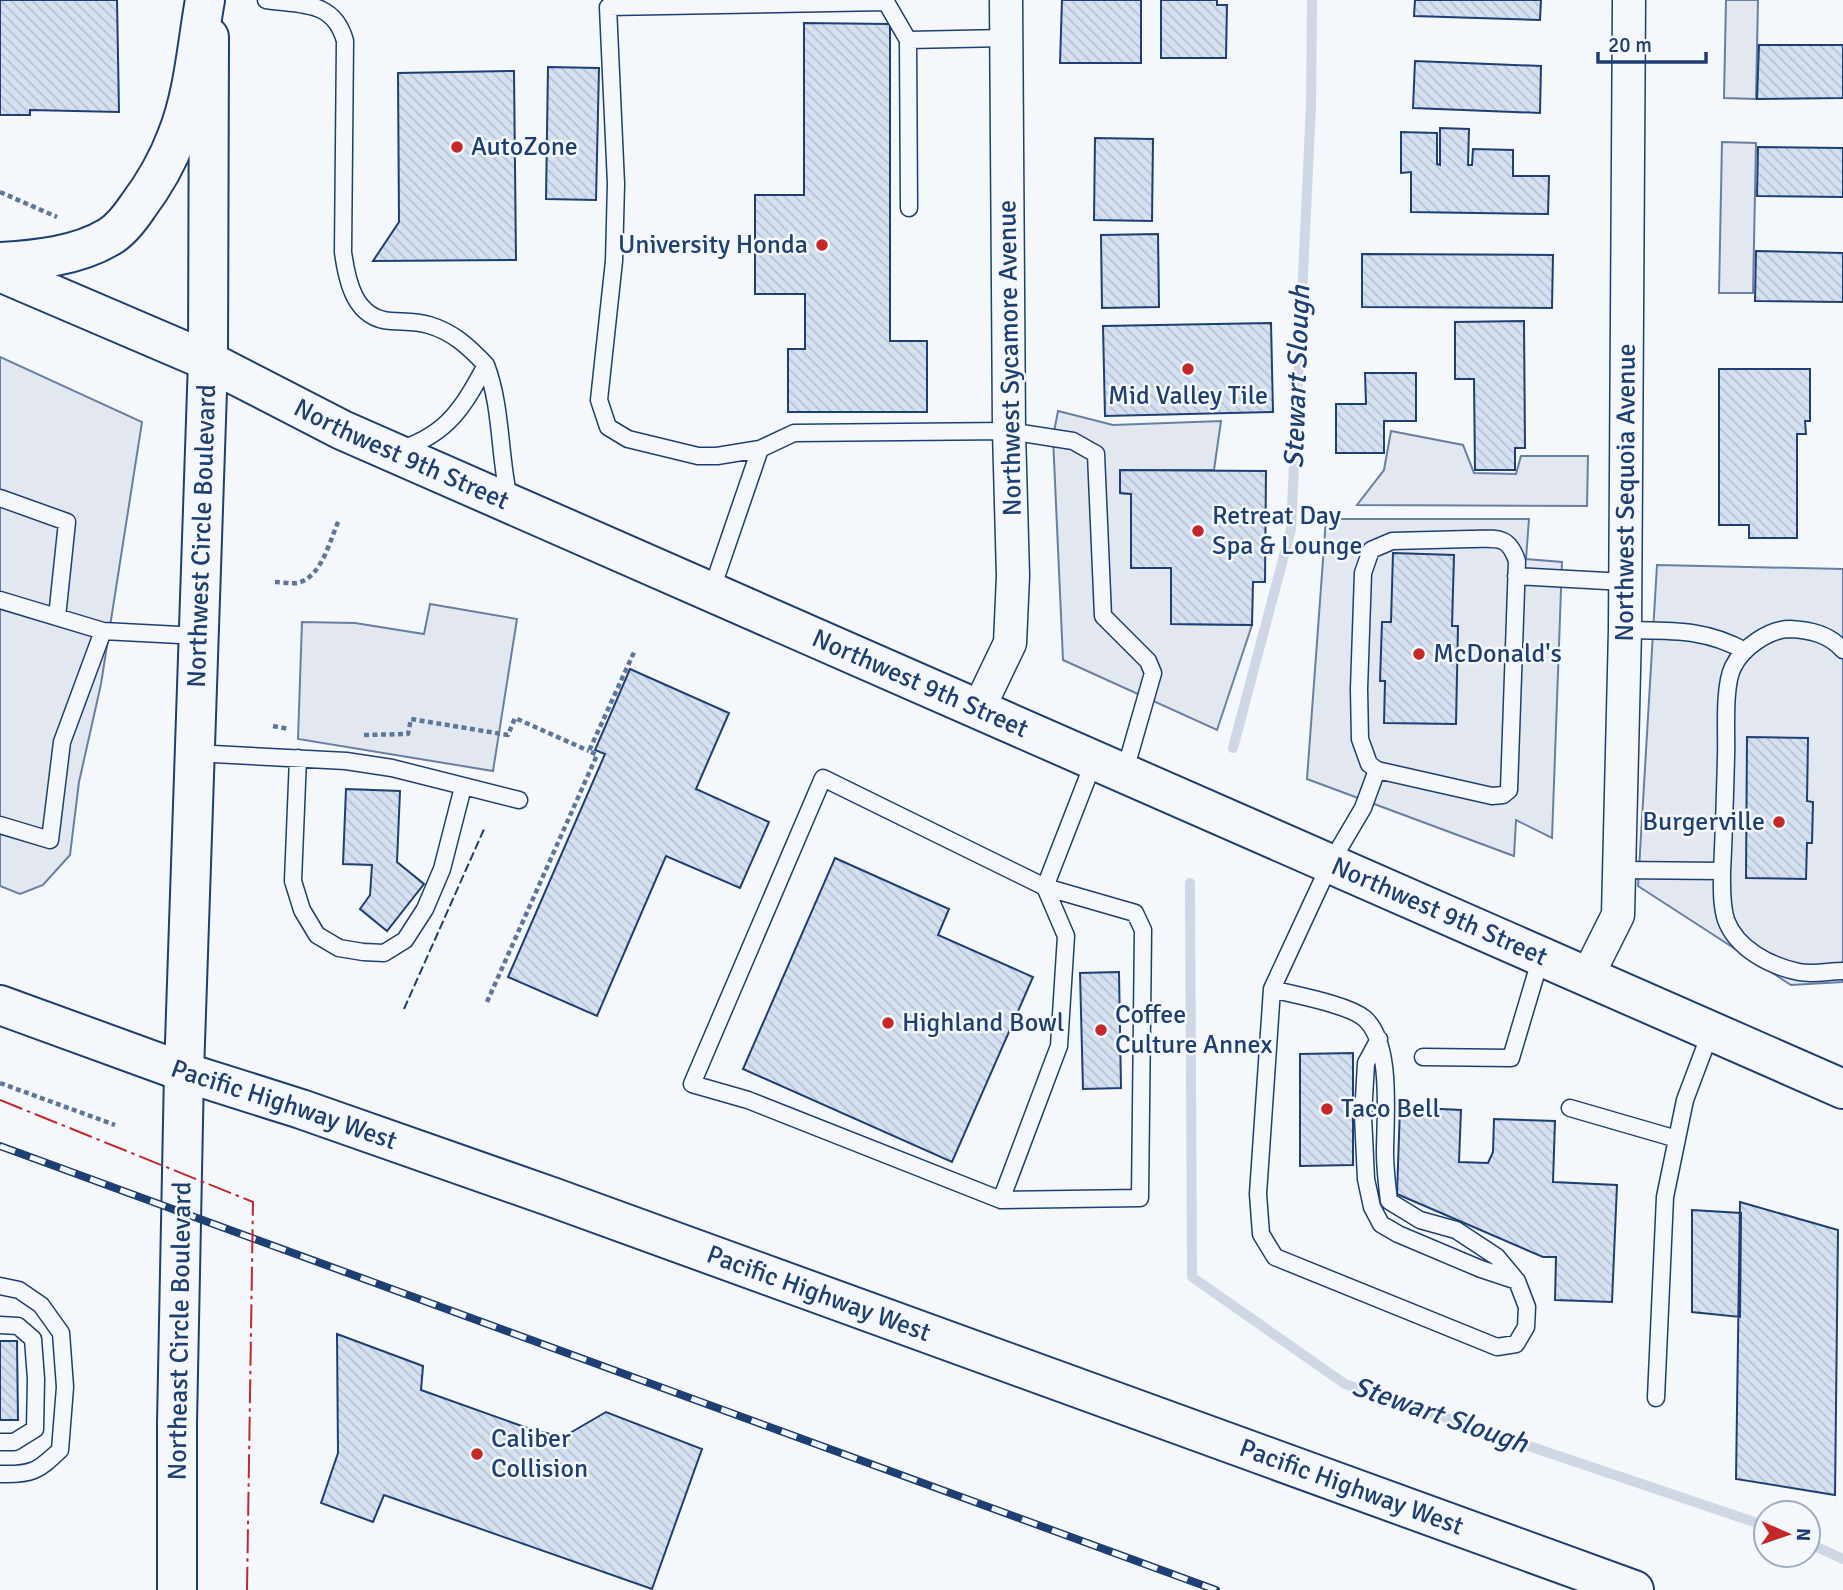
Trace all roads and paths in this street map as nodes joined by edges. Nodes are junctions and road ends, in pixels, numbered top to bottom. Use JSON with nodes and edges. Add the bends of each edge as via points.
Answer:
{"nodes":[{"id":1,"x":207,"y":0,"type":"edge"},
{"id":2,"x":266,"y":0,"type":"edge"},
{"id":3,"x":1006,"y":0,"type":"edge"},
{"id":4,"x":1629,"y":0,"type":"edge"},
{"id":5,"x":1006,"y":38,"type":"junction"},
{"id":6,"x":908,"y":40,"type":"junction"},
{"id":7,"x":0,"y":192,"type":"edge"},
{"id":8,"x":909,"y":208,"type":"dead end"},
{"id":9,"x":69,"y":222,"type":"dead end"},
{"id":10,"x":0,"y":262,"type":"edge"},
{"id":11,"x":0,"y":272,"type":"edge"},
{"id":12,"x":208,"y":361,"type":"junction"},
{"id":13,"x":486,"y":365,"type":"junction"},
{"id":14,"x":1009,"y":431,"type":"junction"},
{"id":15,"x":760,"y":449,"type":"junction"},
{"id":16,"x":392,"y":451,"type":"junction"},
{"id":17,"x":0,"y":498,"type":"edge"},
{"id":18,"x":509,"y":502,"type":"junction"},
{"id":19,"x":339,"y":520,"type":"dead end"},
{"id":20,"x":1516,"y":576,"type":"junction"},
{"id":21,"x":275,"y":582,"type":"dead end"},
{"id":22,"x":1625,"y":582,"type":"junction"},
{"id":23,"x":711,"y":592,"type":"junction"},
{"id":24,"x":0,"y":600,"type":"edge"},
{"id":25,"x":57,"y":617,"type":"junction"},
{"id":26,"x":1625,"y":630,"type":"junction"},
{"id":27,"x":103,"y":631,"type":"junction"},
{"id":28,"x":199,"y":636,"type":"junction"},
{"id":29,"x":635,"y":650,"type":"dead end"},
{"id":30,"x":1843,"y":650,"type":"edge"},
{"id":31,"x":1745,"y":651,"type":"junction"},
{"id":32,"x":978,"y":709,"type":"junction"},
{"id":33,"x":273,"y":726,"type":"dead end"},
{"id":34,"x":295,"y":730,"type":"dead end"},
{"id":35,"x":360,"y":735,"type":"dead end"},
{"id":36,"x":589,"y":751,"type":"junction"},
{"id":37,"x":194,"y":753,"type":"junction"},
{"id":38,"x":298,"y":758,"type":"junction"},
{"id":39,"x":1109,"y":767,"type":"junction"},
{"id":40,"x":1377,"y":770,"type":"junction"},
{"id":41,"x":463,"y":787,"type":"junction"},
{"id":42,"x":519,"y":800,"type":"dead end"},
{"id":43,"x":0,"y":825,"type":"edge"},
{"id":44,"x":1330,"y":864,"type":"junction"},
{"id":45,"x":1619,"y":870,"type":"junction"},
{"id":46,"x":1722,"y":871,"type":"junction"},
{"id":47,"x":1045,"y":887,"type":"junction"},
{"id":48,"x":1541,"y":957,"type":"junction"},
{"id":49,"x":1843,"y":971,"type":"edge"},
{"id":50,"x":1587,"y":977,"type":"junction"},
{"id":51,"x":1272,"y":989,"type":"junction"},
{"id":52,"x":487,"y":1002,"type":"dead end"},
{"id":53,"x":0,"y":1005,"type":"edge"},
{"id":54,"x":1711,"y":1031,"type":"junction"},
{"id":55,"x":1379,"y":1039,"type":"junction"},
{"id":56,"x":1423,"y":1057,"type":"dead end"},
{"id":57,"x":184,"y":1072,"type":"junction"},
{"id":58,"x":0,"y":1083,"type":"edge"},
{"id":59,"x":1843,"y":1088,"type":"edge"},
{"id":60,"x":1570,"y":1108,"type":"dead end"},
{"id":61,"x":115,"y":1125,"type":"dead end"},
{"id":62,"x":1678,"y":1139,"type":"junction"},
{"id":63,"x":1001,"y":1200,"type":"junction"},
{"id":64,"x":1517,"y":1281,"type":"junction"},
{"id":65,"x":0,"y":1286,"type":"edge"},
{"id":66,"x":0,"y":1325,"type":"edge"},
{"id":67,"x":1656,"y":1398,"type":"dead end"},
{"id":68,"x":0,"y":1442,"type":"edge"},
{"id":69,"x":0,"y":1474,"type":"edge"},
{"id":70,"x":177,"y":1590,"type":"edge"},
{"id":71,"x":1634,"y":1590,"type":"edge"}],
"edges":[{"from":1,"to":10,"type":"main road","via":[[177,136],[126,223],[108,238],[84,248]]},
{"from":1,"to":12,"type":"main road","name":"Northwest Circle Boulevard","via":[[211,134]]},
{"from":2,"to":13,"type":"lane","via":[[314,5],[341,25],[345,41],[343,252],[345,273],[358,304],[379,318],[421,323],[449,333],[465,342]]},
{"from":3,"to":5,"type":"street","name":"Northwest Sycamore Avenue"},
{"from":4,"to":22,"type":"street","name":"Northwest Sequoia Avenue"},
{"from":5,"to":6,"type":"lane"},
{"from":5,"to":14,"type":"street","name":"Northwest Sycamore Avenue"},
{"from":6,"to":8,"type":"lane"},
{"from":6,"to":15,"type":"lane","via":[[886,2],[608,7],[614,261],[599,400],[608,427],[628,439],[698,456]]},
{"from":7,"to":9,"type":"path"},
{"from":11,"to":12,"type":"main road","name":"Northwest 9th Street"},
{"from":12,"to":16,"type":"main road","name":"Northwest 9th Street"},
{"from":12,"to":28,"type":"main road","name":"Northwest Circle Boulevard"},
{"from":13,"to":16,"type":"lane","via":[[446,426],[416,444]]},
{"from":13,"to":18,"type":"lane","via":[[495,394]]},
{"from":14,"to":15,"type":"lane","via":[[794,433]]},
{"from":14,"to":32,"type":"street","name":"Northwest Sycamore Avenue","via":[[1010,643]]},
{"from":14,"to":39,"type":"lane","via":[[1073,441],[1096,454],[1103,616],[1148,661],[1153,673]]},
{"from":15,"to":23,"type":"lane"},
{"from":16,"to":18,"type":"main road","name":"Northwest 9th Street"},
{"from":17,"to":25,"type":"lane","via":[[67,522]]},
{"from":18,"to":23,"type":"main road","name":"Northwest 9th Street"},
{"from":19,"to":21,"type":"path","via":[[312,576],[298,583]]},
{"from":20,"to":22,"type":"lane"},
{"from":20,"to":40,"type":"lane","via":[[1509,790],[1492,796]]},
{"from":20,"to":40,"type":"lane","via":[[1512,546],[1503,539],[1392,541],[1371,550],[1363,573],[1359,714],[1360,739],[1369,764]]},
{"from":22,"to":26,"type":"street","name":"Northwest Sequoia Avenue"},
{"from":23,"to":32,"type":"main road","name":"Northwest 9th Street"},
{"from":24,"to":25,"type":"lane"},
{"from":25,"to":27,"type":"lane"},
{"from":26,"to":31,"type":"lane","via":[[1692,631],[1718,637]]},
{"from":26,"to":45,"type":"street","name":"Northwest Sequoia Avenue"},
{"from":27,"to":28,"type":"lane"},
{"from":27,"to":43,"type":"lane","via":[[62,742],[50,841]]},
{"from":28,"to":37,"type":"main road","name":"Northwest Circle Boulevard"},
{"from":29,"to":36,"type":"path"},
{"from":30,"to":31,"type":"lane","via":[[1817,632],[1784,629]]},
{"from":31,"to":46,"type":"lane","via":[[1733,667],[1728,699]]},
{"from":32,"to":39,"type":"main road","name":"Northwest 9th Street"},
{"from":33,"to":34,"type":"path"},
{"from":35,"to":36,"type":"path","via":[[408,734],[411,719],[508,735],[515,718]]},
{"from":36,"to":52,"type":"path","via":[[597,755]]},
{"from":37,"to":38,"type":"lane"},
{"from":37,"to":57,"type":"main road","name":"Northwest Circle Boulevard"},
{"from":38,"to":41,"type":"lane","via":[[392,768]]},
{"from":38,"to":41,"type":"lane","via":[[293,881],[302,910],[317,935],[339,948],[384,953],[405,940],[442,869]]},
{"from":39,"to":44,"type":"main road","name":"Northwest 9th Street"},
{"from":39,"to":47,"type":"lane"},
{"from":40,"to":44,"type":"lane","via":[[1363,808]]},
{"from":41,"to":42,"type":"lane"},
{"from":44,"to":48,"type":"main road","name":"Northwest 9th Street"},
{"from":44,"to":51,"type":"lane"},
{"from":45,"to":46,"type":"lane"},
{"from":45,"to":50,"type":"street","name":"Northwest Sequoia Avenue","via":[[1618,915]]},
{"from":46,"to":49,"type":"lane","via":[[1726,920],[1746,948],[1799,972]]},
{"from":47,"to":63,"type":"lane","via":[[1066,936],[1059,1046]]},
{"from":47,"to":63,"type":"lane","via":[[1135,913],[1143,930],[1140,1198]]},
{"from":47,"to":63,"type":"lane","via":[[823,778],[692,1084],[748,1100]]},
{"from":48,"to":50,"type":"main road","name":"Northwest 9th Street"},
{"from":48,"to":56,"type":"lane","via":[[1511,1058]]},
{"from":50,"to":54,"type":"main road","name":"Northwest 9th Street"},
{"from":51,"to":55,"type":"lane","via":[[1348,1009],[1364,1018]]},
{"from":51,"to":64,"type":"lane","via":[[1258,1194],[1261,1234],[1275,1257],[1497,1347],[1516,1344],[1526,1327],[1527,1307]]},
{"from":53,"to":57,"type":"main road","name":"Pacific Highway West"},
{"from":54,"to":59,"type":"main road","name":"Northwest 9th Street"},
{"from":54,"to":62,"type":"lane","via":[[1685,1100]]},
{"from":55,"to":64,"type":"lane","via":[[1387,1098],[1389,1201],[1420,1220],[1456,1230],[1497,1257]]},
{"from":55,"to":64,"type":"lane","via":[[1367,1063],[1363,1116],[1366,1178],[1381,1224]]},
{"from":57,"to":70,"type":"main road","name":"Northeast Circle Boulevard"},
{"from":57,"to":71,"type":"main road","name":"Pacific Highway West","via":[[552,1197]]},
{"from":58,"to":61,"type":"path"},
{"from":60,"to":62,"type":"lane"},
{"from":62,"to":67,"type":"lane","via":[[1665,1197]]},
{"from":65,"to":69,"type":"lane","via":[[19,1290],[41,1305],[61,1333],[65,1387],[60,1450],[40,1469]]},
{"from":66,"to":68,"type":"lane","via":[[18,1326],[33,1339],[36,1379],[35,1429],[14,1442]]}]}
